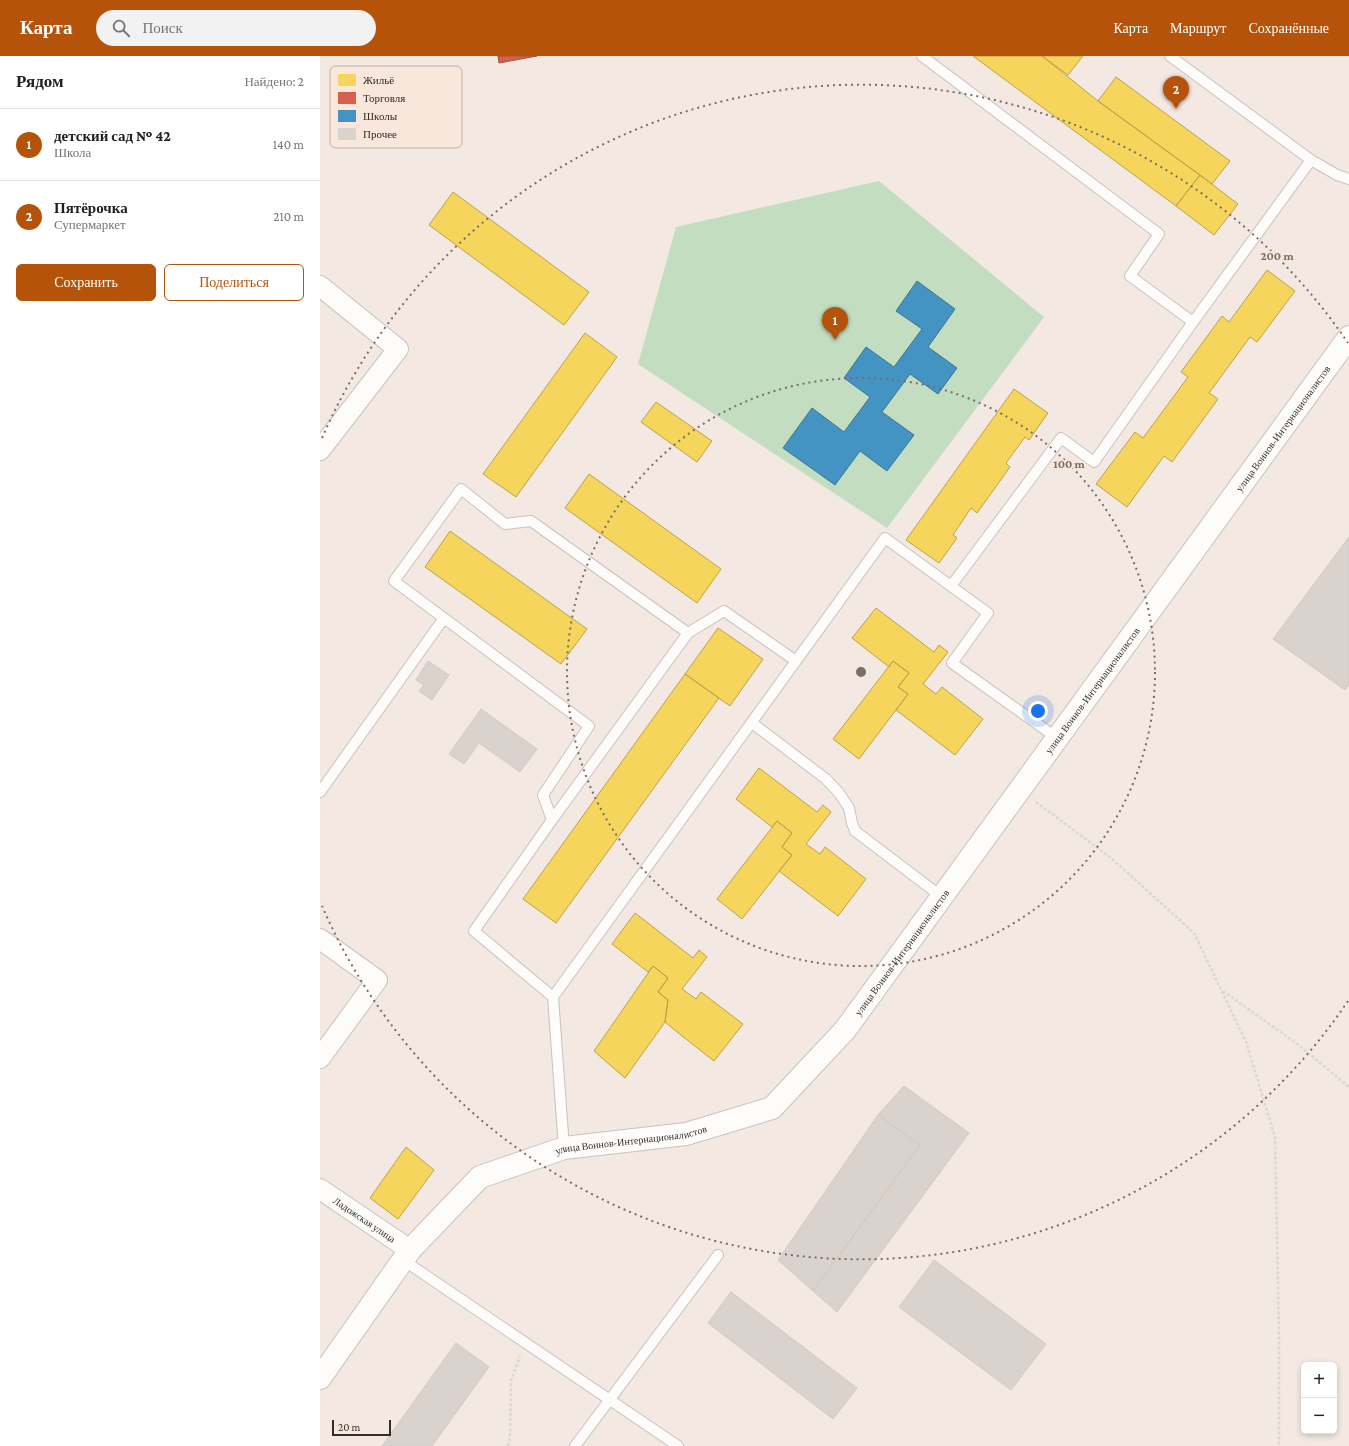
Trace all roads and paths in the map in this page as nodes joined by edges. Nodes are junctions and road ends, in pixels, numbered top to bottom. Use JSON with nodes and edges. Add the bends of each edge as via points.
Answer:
{"nodes":[{"id":1,"x":922,"y":56,"type":"edge"},
{"id":2,"x":1170,"y":56,"type":"edge"},
{"id":3,"x":1311,"y":160,"type":"junction"},
{"id":4,"x":1349,"y":179,"type":"edge"},
{"id":5,"x":320,"y":286,"type":"edge"},
{"id":6,"x":1193,"y":322,"type":"junction"},
{"id":7,"x":1349,"y":337,"type":"edge"},
{"id":8,"x":320,"y":450,"type":"edge"},
{"id":9,"x":951,"y":586,"type":"junction"},
{"id":10,"x":444,"y":618,"type":"junction"},
{"id":11,"x":688,"y":632,"type":"junction"},
{"id":12,"x":796,"y":661,"type":"junction"},
{"id":13,"x":752,"y":723,"type":"junction"},
{"id":14,"x":1057,"y":738,"type":"junction"},
{"id":15,"x":1020,"y":790,"type":"junction"},
{"id":16,"x":320,"y":792,"type":"edge"},
{"id":17,"x":552,"y":820,"type":"junction"},
{"id":18,"x":942,"y":897,"type":"junction"},
{"id":19,"x":320,"y":939,"type":"edge"},
{"id":20,"x":1223,"y":991,"type":"junction"},
{"id":21,"x":553,"y":997,"type":"junction"},
{"id":22,"x":320,"y":1058,"type":"edge"},
{"id":23,"x":1349,"y":1087,"type":"edge"},
{"id":24,"x":564,"y":1148,"type":"junction"},
{"id":25,"x":320,"y":1189,"type":"edge"},
{"id":26,"x":406,"y":1255,"type":"junction"},
{"id":27,"x":718,"y":1255,"type":"dead end"},
{"id":28,"x":525,"y":1342,"type":"junction"},
{"id":29,"x":320,"y":1378,"type":"edge"},
{"id":30,"x":609,"y":1399,"type":"junction"},
{"id":31,"x":508,"y":1446,"type":"edge"},
{"id":32,"x":575,"y":1446,"type":"edge"},
{"id":33,"x":678,"y":1446,"type":"edge"},
{"id":34,"x":1279,"y":1446,"type":"edge"}],
"edges":[{"from":1,"to":6,"type":"lane","via":[[1159,234],[1130,276]]},
{"from":2,"to":3,"type":"lane"},
{"from":3,"to":4,"type":"lane"},
{"from":3,"to":6,"type":"lane"},
{"from":5,"to":8,"type":"street","via":[[398,349]]},
{"from":6,"to":9,"type":"lane","via":[[1094,462],[1061,438]]},
{"from":7,"to":14,"type":"street","name":"улица Воинов-Интернационалистов"},
{"from":9,"to":12,"type":"lane","via":[[885,538]]},
{"from":9,"to":14,"type":"lane","via":[[988,612],[952,662]]},
{"from":10,"to":11,"type":"lane","via":[[394,581],[461,489],[505,524],[531,521]]},
{"from":10,"to":16,"type":"lane"},
{"from":10,"to":17,"type":"lane","via":[[589,726],[543,795]]},
{"from":11,"to":12,"type":"lane","via":[[724,611]]},
{"from":11,"to":17,"type":"lane"},
{"from":12,"to":13,"type":"lane"},
{"from":13,"to":18,"type":"lane","via":[[826,779],[849,808],[855,831]]},
{"from":13,"to":21,"type":"lane"},
{"from":14,"to":15,"type":"street","name":"улица Воинов-Интернационалистов"},
{"from":15,"to":18,"type":"street","name":"улица Воинов-Интернационалистов"},
{"from":15,"to":20,"type":"path","via":[[1111,858],[1194,933]]},
{"from":17,"to":21,"type":"lane","via":[[474,931]]},
{"from":18,"to":24,"type":"street","name":"улица Воинов-Интернационалистов","via":[[845,1030],[772,1108],[686,1134]]},
{"from":19,"to":22,"type":"street","via":[[377,980]]},
{"from":20,"to":23,"type":"path","via":[[1300,1046]]},
{"from":20,"to":34,"type":"path","via":[[1246,1042],[1275,1137]]},
{"from":21,"to":24,"type":"lane"},
{"from":24,"to":26,"type":"street","name":"улица Воинов-Интернационалистов","via":[[480,1177]]},
{"from":25,"to":26,"type":"street","name":"Ладожская улица"},
{"from":26,"to":28,"type":"lane"},
{"from":26,"to":29,"type":"street","name":"улица Воинов-Интернационалистов"},
{"from":27,"to":30,"type":"lane"},
{"from":28,"to":30,"type":"lane"},
{"from":28,"to":31,"type":"path","via":[[511,1381]]},
{"from":30,"to":32,"type":"lane"},
{"from":30,"to":33,"type":"lane"}]}
